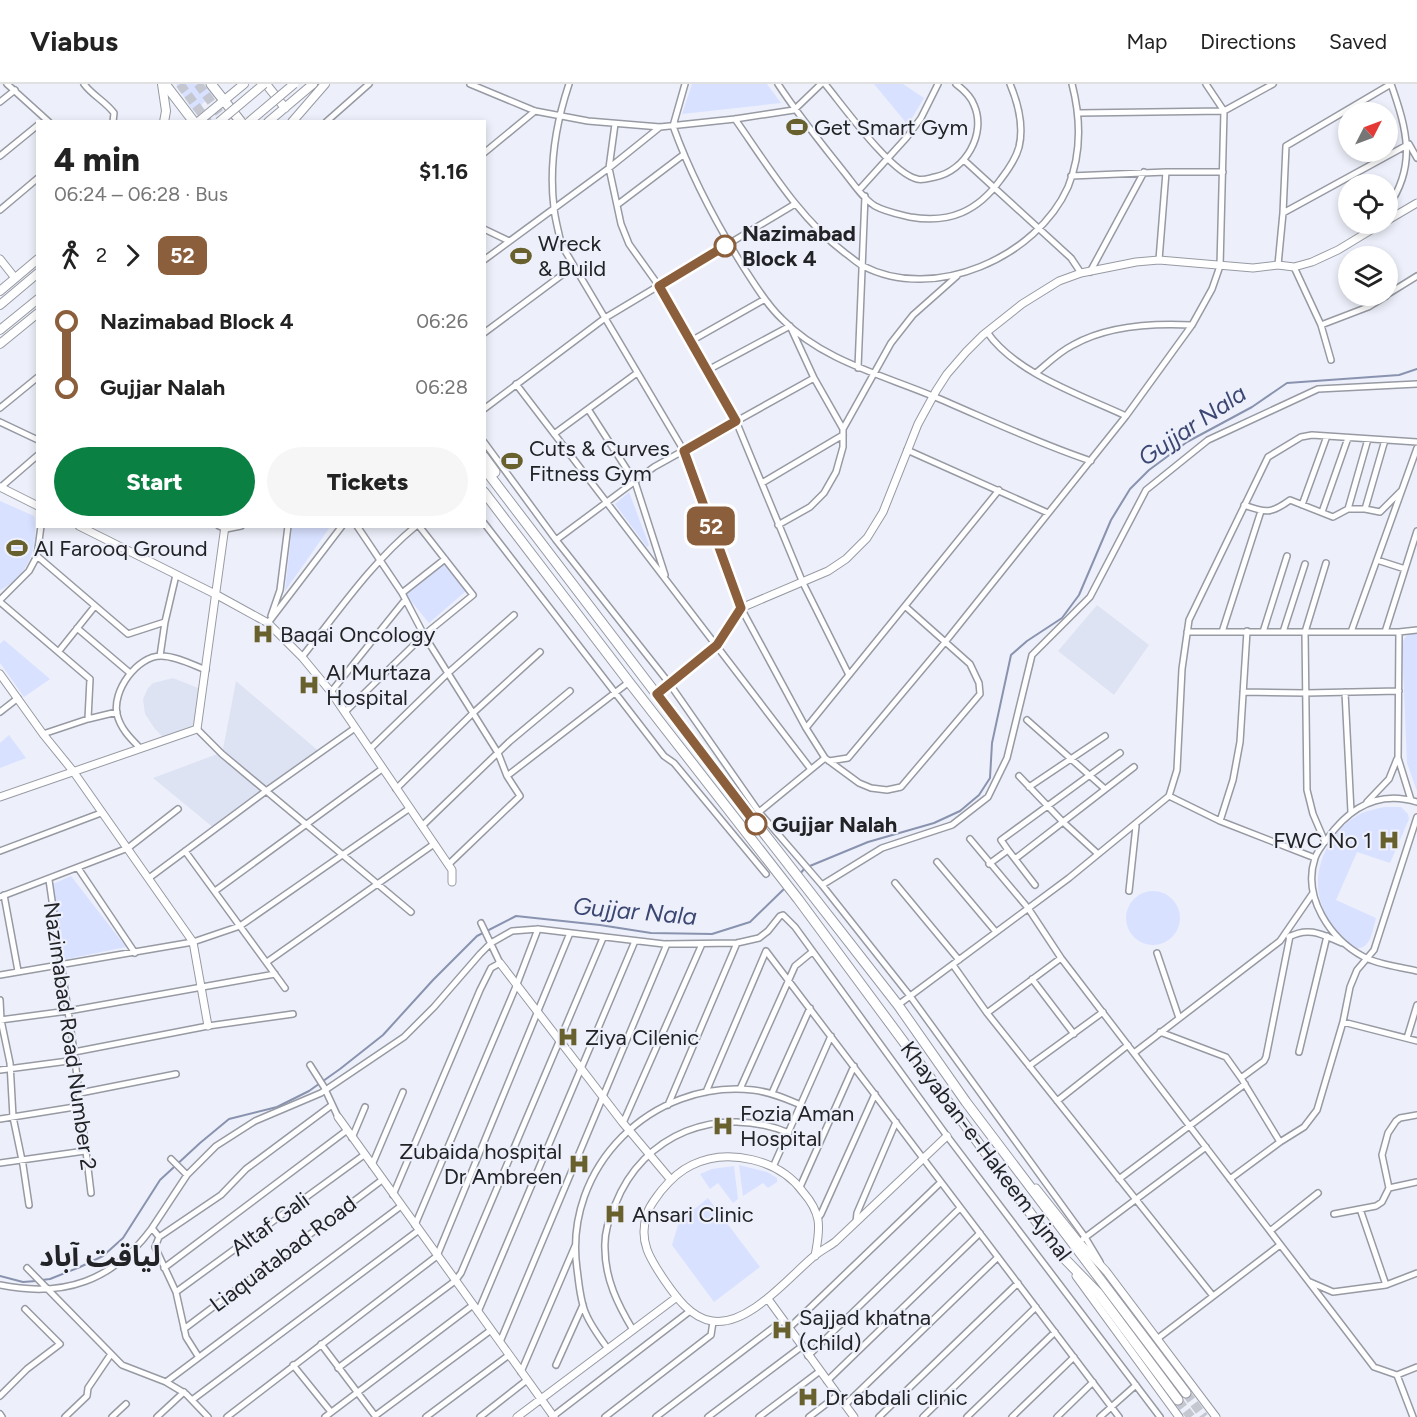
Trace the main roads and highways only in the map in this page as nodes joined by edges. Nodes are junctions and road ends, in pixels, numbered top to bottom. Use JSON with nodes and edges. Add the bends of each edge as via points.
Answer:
{"nodes":[{"id":1,"x":164,"y":84,"type":"edge"},
{"id":2,"x":212,"y":84,"type":"edge"},
{"id":3,"x":244,"y":84,"type":"edge"},
{"id":4,"x":265,"y":84,"type":"edge"},
{"id":5,"x":294,"y":84,"type":"edge"},
{"id":6,"x":313,"y":84,"type":"edge"},
{"id":7,"x":325,"y":84,"type":"edge"},
{"id":8,"x":224,"y":100,"type":"junction"},
{"id":9,"x":285,"y":108,"type":"junction"},
{"id":10,"x":164,"y":120,"type":"edge"},
{"id":11,"x":192,"y":120,"type":"edge"},
{"id":12,"x":200,"y":120,"type":"edge"},
{"id":13,"x":221,"y":120,"type":"edge"},
{"id":14,"x":239,"y":120,"type":"edge"},
{"id":15,"x":251,"y":120,"type":"edge"},
{"id":16,"x":270,"y":120,"type":"edge"},
{"id":17,"x":294,"y":120,"type":"edge"},
{"id":18,"x":36,"y":261,"type":"edge"},
{"id":19,"x":36,"y":275,"type":"edge"},
{"id":20,"x":0,"y":291,"type":"edge"},
{"id":21,"x":36,"y":300,"type":"edge"},
{"id":22,"x":0,"y":304,"type":"edge"},
{"id":23,"x":36,"y":315,"type":"edge"},
{"id":24,"x":0,"y":330,"type":"edge"},
{"id":25,"x":0,"y":344,"type":"edge"},
{"id":26,"x":486,"y":460,"type":"edge"},
{"id":27,"x":486,"y":471,"type":"edge"},
{"id":28,"x":486,"y":495,"type":"edge"},
{"id":29,"x":486,"y":500,"type":"edge"},
{"id":30,"x":525,"y":520,"type":"junction"},
{"id":31,"x":510,"y":527,"type":"junction"},
{"id":32,"x":1186,"y":1393,"type":"tunnel mouth"},
{"id":33,"x":1178,"y":1400,"type":"tunnel mouth"}],
"edges":[{"from":1,"to":10,"type":"main road"},
{"from":1,"to":11,"type":"highway"},
{"from":2,"to":8,"type":"highway"},
{"from":3,"to":8,"type":"main road"},
{"from":4,"to":9,"type":"main road"},
{"from":4,"to":13,"type":"main road","bridge":true},
{"from":5,"to":15,"type":"main road","bridge":true},
{"from":6,"to":9,"type":"main road"},
{"from":7,"to":17,"type":"main road"},
{"from":8,"to":12,"type":"main road"},
{"from":8,"to":14,"type":"highway"},
{"from":9,"to":16,"type":"main road"},
{"from":18,"to":20,"type":"main road"},
{"from":19,"to":22,"type":"main road"},
{"from":21,"to":24,"type":"main road"},
{"from":23,"to":25,"type":"main road"},
{"from":26,"to":30,"type":"highway"},
{"from":27,"to":30,"type":"highway"},
{"from":28,"to":31,"type":"highway"},
{"from":29,"to":31,"type":"highway"},
{"from":30,"to":32,"type":"highway","name":"Khayaban-e-Hakeem Ajmal","via":[[897,1005]]},
{"from":31,"to":33,"type":"highway","name":"Khayaban-e-Hakeem Ajmal","via":[[769,871],[798,898],[1062,1256],[1098,1293]]}]}
